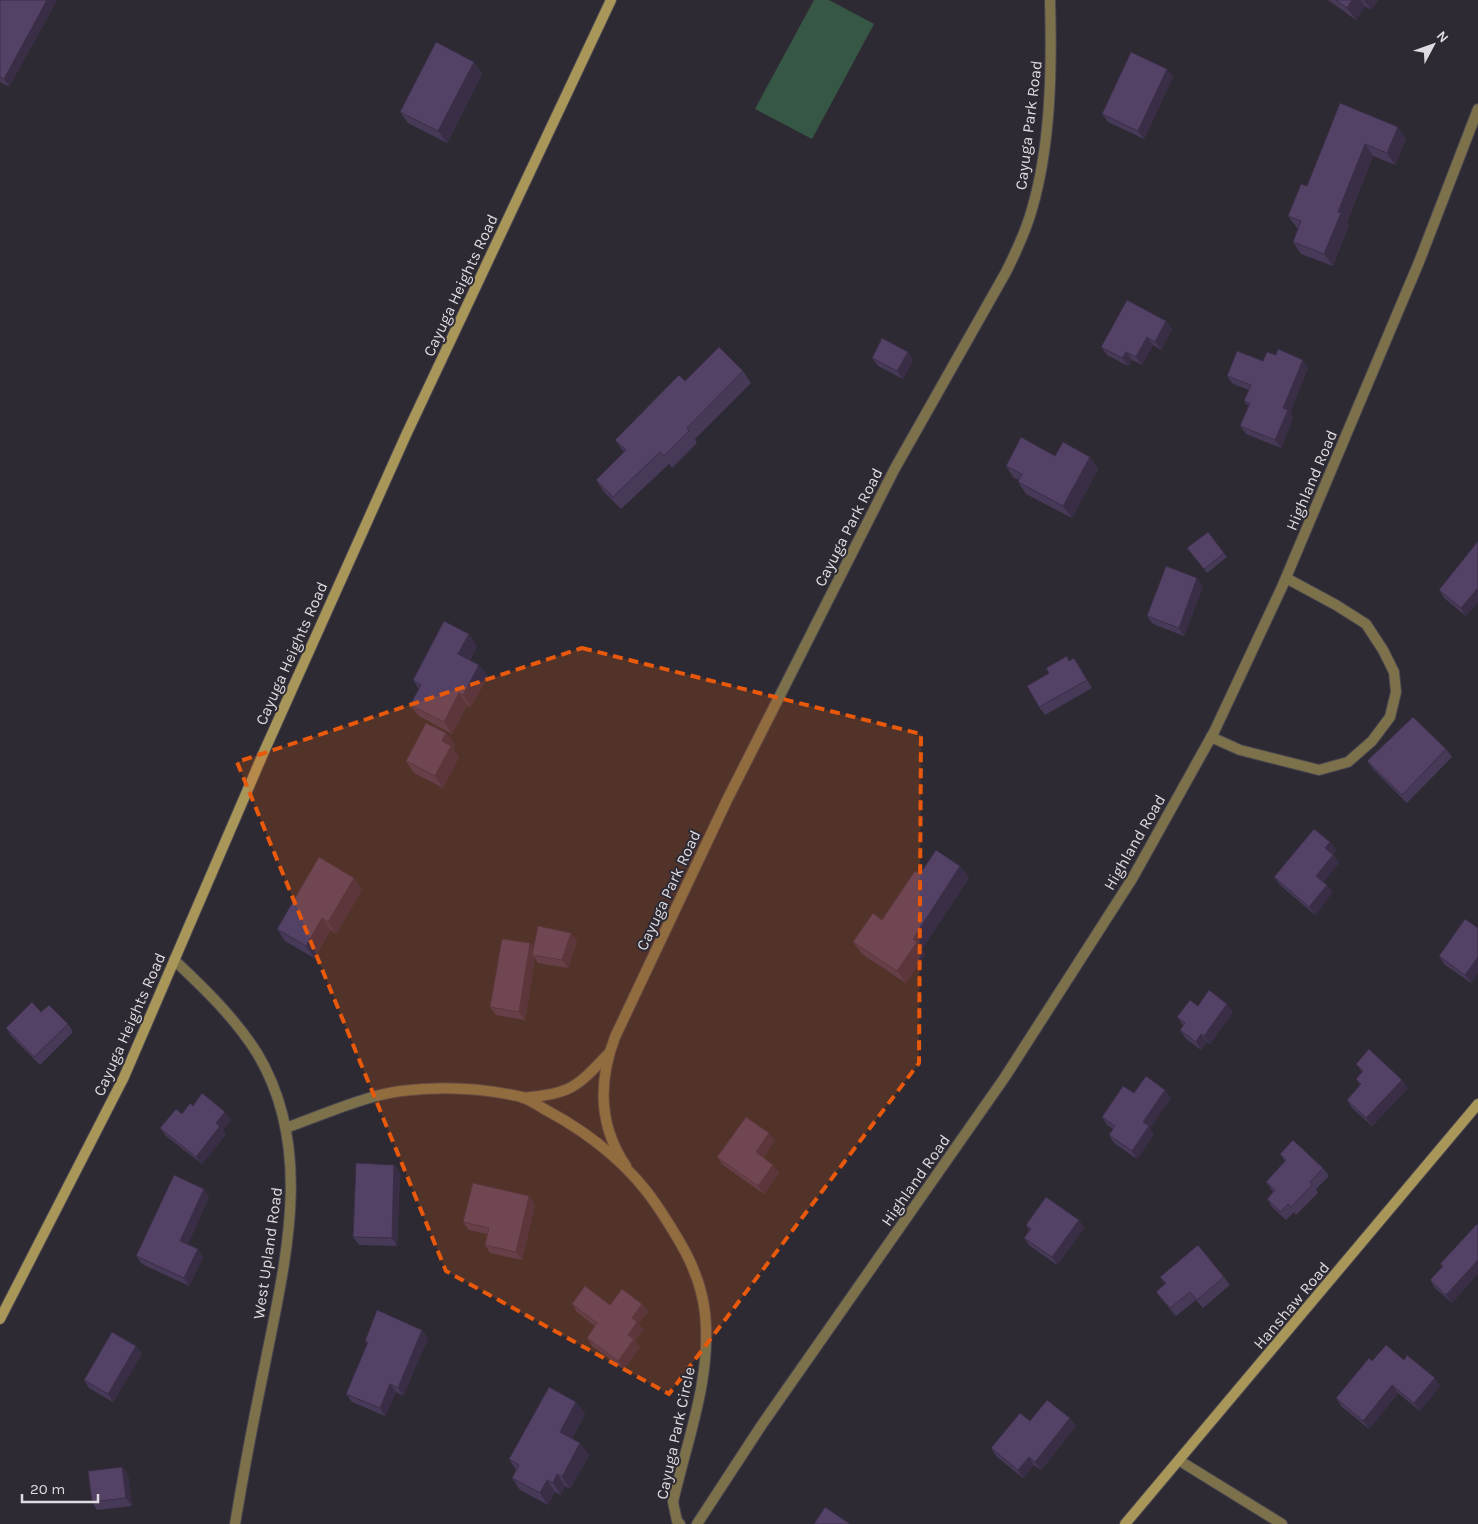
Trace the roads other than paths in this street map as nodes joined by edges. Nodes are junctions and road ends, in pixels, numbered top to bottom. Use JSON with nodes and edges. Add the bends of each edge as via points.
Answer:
{"nodes":[{"id":1,"x":612,"y":0,"type":"edge"},
{"id":2,"x":1050,"y":0,"type":"edge"},
{"id":3,"x":1478,"y":109,"type":"edge"},
{"id":4,"x":1286,"y":578,"type":"junction"},
{"id":5,"x":1210,"y":737,"type":"junction"},
{"id":6,"x":174,"y":960,"type":"junction"},
{"id":7,"x":609,"y":1053,"type":"junction"},
{"id":8,"x":524,"y":1098,"type":"junction"},
{"id":9,"x":1478,"y":1104,"type":"edge"},
{"id":10,"x":286,"y":1128,"type":"junction"},
{"id":11,"x":626,"y":1166,"type":"junction"},
{"id":12,"x":0,"y":1319,"type":"edge"},
{"id":13,"x":1180,"y":1461,"type":"junction"},
{"id":14,"x":235,"y":1524,"type":"edge"},
{"id":15,"x":680,"y":1524,"type":"edge"},
{"id":16,"x":697,"y":1524,"type":"edge"},
{"id":17,"x":1125,"y":1524,"type":"edge"},
{"id":18,"x":1282,"y":1524,"type":"edge"}],
"edges":[{"from":1,"to":6,"type":"street","name":"Cayuga Heights Road","via":[[406,435]]},
{"from":2,"to":7,"type":"street","name":"Cayuga Park Road","via":[[1052,59],[1042,157],[1032,208],[1021,241],[894,470],[728,800]]},
{"from":3,"to":4,"type":"street","name":"Highland Road","via":[[1419,262]]},
{"from":4,"to":5,"type":"street","name":"Highland Road"},
{"from":4,"to":5,"type":"street","via":[[1366,624],[1394,672],[1396,692],[1390,717],[1372,741],[1348,762],[1319,770],[1240,750]]},
{"from":5,"to":16,"type":"street","name":"Highland Road","via":[[1132,880],[1005,1077],[761,1426]]},
{"from":6,"to":10,"type":"street","name":"West Upland Road","via":[[212,995],[257,1053],[279,1102]]},
{"from":6,"to":12,"type":"street","name":"Cayuga Heights Road","via":[[124,1078]]},
{"from":7,"to":8,"type":"street","name":"Cayuga Park Road","via":[[570,1089]]},
{"from":7,"to":11,"type":"street","name":"Cayuga Park Road","via":[[602,1100],[609,1132]]},
{"from":8,"to":10,"type":"street","name":"Cayuga Park Circle","via":[[453,1087],[400,1091]]},
{"from":8,"to":11,"type":"street","name":"Cayuga Park Circle","via":[[578,1127]]},
{"from":9,"to":13,"type":"street","name":"Hanshaw Road"},
{"from":10,"to":14,"type":"street","name":"West Upland Road","via":[[291,1208],[277,1302]]},
{"from":11,"to":15,"type":"street","name":"Cayuga Park Circle","via":[[680,1239],[694,1270],[705,1312],[703,1386],[673,1502],[676,1521]]},
{"from":13,"to":17,"type":"street","name":"Hanshaw Road"},
{"from":13,"to":18,"type":"street"}]}
